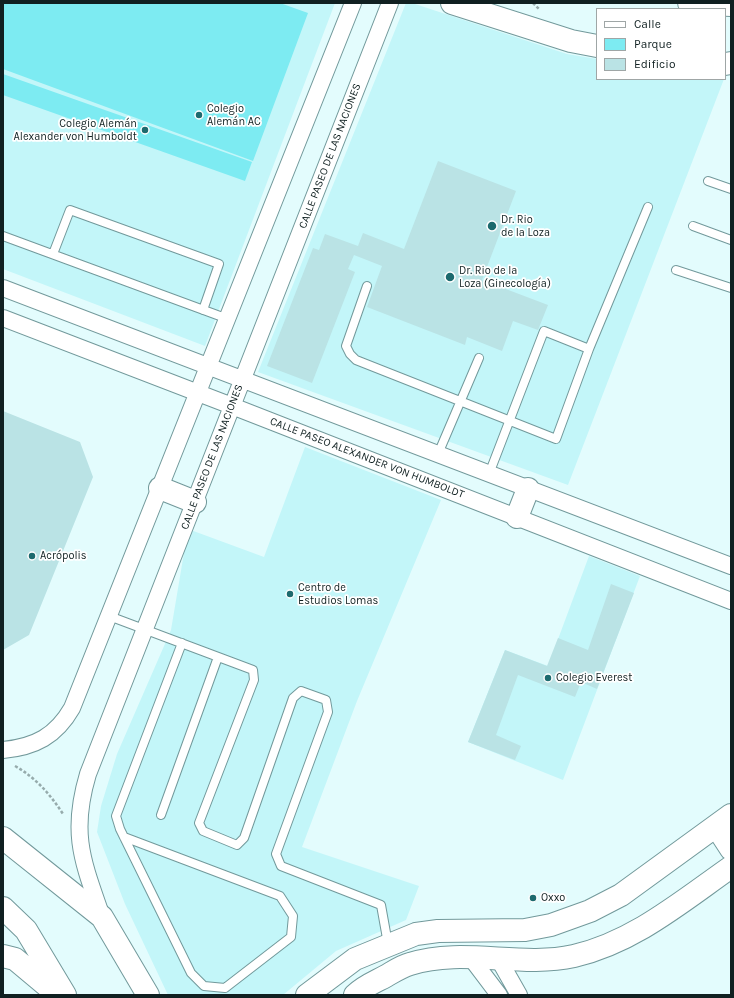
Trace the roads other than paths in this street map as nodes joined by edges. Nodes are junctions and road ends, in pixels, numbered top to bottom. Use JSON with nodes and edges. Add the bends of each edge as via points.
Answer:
{"nodes":[{"id":1,"x":353,"y":3,"type":"edge"},
{"id":2,"x":390,"y":3,"type":"edge"},
{"id":3,"x":452,"y":3,"type":"edge"},
{"id":4,"x":688,"y":3,"type":"edge"},
{"id":5,"x":731,"y":5,"type":"edge"},
{"id":6,"x":596,"y":46,"type":"edge"},
{"id":7,"x":708,"y":182,"type":"dead end"},
{"id":8,"x":731,"y":189,"type":"edge"},
{"id":9,"x":648,"y":207,"type":"dead end"},
{"id":10,"x":692,"y":226,"type":"dead end"},
{"id":11,"x":3,"y":236,"type":"edge"},
{"id":12,"x":731,"y":240,"type":"edge"},
{"id":13,"x":53,"y":254,"type":"junction"},
{"id":14,"x":676,"y":270,"type":"dead end"},
{"id":15,"x":367,"y":286,"type":"dead end"},
{"id":16,"x":3,"y":288,"type":"edge"},
{"id":17,"x":731,"y":288,"type":"edge"},
{"id":18,"x":203,"y":310,"type":"junction"},
{"id":19,"x":3,"y":318,"type":"edge"},
{"id":20,"x":228,"y":319,"type":"junction"},
{"id":21,"x":589,"y":349,"type":"junction"},
{"id":22,"x":479,"y":358,"type":"dead end"},
{"id":23,"x":210,"y":366,"type":"junction"},
{"id":24,"x":242,"y":379,"type":"junction"},
{"id":25,"x":199,"y":393,"type":"junction"},
{"id":26,"x":460,"y":401,"type":"junction"},
{"id":27,"x":232,"y":406,"type":"junction"},
{"id":28,"x":509,"y":421,"type":"junction"},
{"id":29,"x":438,"y":454,"type":"junction"},
{"id":30,"x":489,"y":474,"type":"junction"},
{"id":31,"x":160,"y":488,"type":"junction"},
{"id":32,"x":528,"y":489,"type":"junction"},
{"id":33,"x":195,"y":502,"type":"junction"},
{"id":34,"x":517,"y":517,"type":"junction"},
{"id":35,"x":731,"y":566,"type":"edge"},
{"id":36,"x":731,"y":600,"type":"edge"},
{"id":37,"x":109,"y":616,"type":"junction"},
{"id":38,"x":144,"y":629,"type":"junction"},
{"id":39,"x":182,"y":643,"type":"junction"},
{"id":40,"x":218,"y":657,"type":"junction"},
{"id":41,"x":6,"y":757,"type":"edge"},
{"id":42,"x":161,"y":815,"type":"dead end"},
{"id":43,"x":723,"y":820,"type":"edge"},
{"id":44,"x":124,"y":837,"type":"junction"},
{"id":45,"x":3,"y":838,"type":"edge"},
{"id":46,"x":731,"y":850,"type":"edge"},
{"id":47,"x":731,"y":867,"type":"edge"},
{"id":48,"x":3,"y":908,"type":"edge"},
{"id":49,"x":102,"y":918,"type":"junction"},
{"id":50,"x":388,"y":945,"type":"junction"},
{"id":51,"x":3,"y":956,"type":"edge"},
{"id":52,"x":471,"y":958,"type":"junction"},
{"id":53,"x":498,"y":958,"type":"junction"},
{"id":54,"x":58,"y":995,"type":"edge"},
{"id":55,"x":65,"y":995,"type":"edge"},
{"id":56,"x":148,"y":995,"type":"edge"},
{"id":57,"x":307,"y":995,"type":"edge"},
{"id":58,"x":355,"y":995,"type":"edge"},
{"id":59,"x":499,"y":995,"type":"edge"},
{"id":60,"x":519,"y":995,"type":"edge"}],
"edges":[{"from":1,"to":20,"type":"street"},
{"from":2,"to":24,"type":"street","name":"CALLE PASEO DE LAS NACIONES"},
{"from":3,"to":6,"type":"street","via":[[571,41]]},
{"from":4,"to":5,"type":"street"},
{"from":7,"to":8,"type":"lane"},
{"from":9,"to":21,"type":"lane"},
{"from":10,"to":12,"type":"lane"},
{"from":11,"to":13,"type":"lane"},
{"from":13,"to":18,"type":"lane"},
{"from":13,"to":18,"type":"lane","via":[[70,210],[219,264]]},
{"from":14,"to":17,"type":"lane"},
{"from":15,"to":26,"type":"lane","via":[[346,346],[350,354],[356,360]]},
{"from":16,"to":23,"type":"street"},
{"from":18,"to":20,"type":"lane"},
{"from":19,"to":25,"type":"street","name":"CALLE PASEO ALEXANDER VON HUMBOLDT"},
{"from":20,"to":23,"type":"street"},
{"from":21,"to":28,"type":"lane","via":[[544,331]]},
{"from":21,"to":28,"type":"lane","via":[[556,439]]},
{"from":22,"to":26,"type":"lane"},
{"from":23,"to":24,"type":"street"},
{"from":23,"to":25,"type":"street"},
{"from":24,"to":27,"type":"street","name":"CALLE PASEO DE LAS NACIONES"},
{"from":24,"to":29,"type":"street"},
{"from":25,"to":27,"type":"street","name":"CALLE PASEO ALEXANDER VON HUMBOLDT"},
{"from":25,"to":31,"type":"street"},
{"from":26,"to":28,"type":"lane"},
{"from":26,"to":29,"type":"lane"},
{"from":27,"to":33,"type":"street","name":"CALLE PASEO DE LAS NACIONES"},
{"from":27,"to":34,"type":"street","name":"CALLE PASEO ALEXANDER VON HUMBOLDT"},
{"from":28,"to":30,"type":"lane"},
{"from":29,"to":30,"type":"street"},
{"from":30,"to":32,"type":"street"},
{"from":31,"to":33,"type":"street"},
{"from":31,"to":37,"type":"street"},
{"from":32,"to":34,"type":"street"},
{"from":32,"to":35,"type":"street"},
{"from":33,"to":38,"type":"street","name":"CALLE PASEO DE LAS NACIONES"},
{"from":34,"to":36,"type":"street","name":"CALLE PASEO ALEXANDER VON HUMBOLDT"},
{"from":37,"to":38,"type":"lane"},
{"from":37,"to":41,"type":"street","via":[[65,721],[50,735]]},
{"from":38,"to":39,"type":"lane"},
{"from":38,"to":49,"type":"street","name":"CALLE PASEO DE LAS NACIONES","via":[[88,774],[78,816],[83,863]]},
{"from":39,"to":40,"type":"lane"},
{"from":39,"to":44,"type":"lane","via":[[116,816]]},
{"from":40,"to":42,"type":"lane"},
{"from":40,"to":50,"type":"lane","via":[[253,670],[254,680],[199,823],[203,831],[237,845],[244,838],[293,698],[301,691],[326,700],[328,712],[276,854],[281,866],[381,905]]},
{"from":43,"to":46,"type":"street"},
{"from":43,"to":50,"type":"street","via":[[621,895],[590,911],[524,930],[438,931],[416,934]]},
{"from":44,"to":44,"type":"lane","via":[[191,973],[204,986],[225,988],[292,937],[293,916],[280,896]]},
{"from":45,"to":49,"type":"street"},
{"from":47,"to":53,"type":"street","via":[[646,927],[611,946],[572,956],[536,960]]},
{"from":48,"to":55,"type":"street","via":[[26,930]]},
{"from":49,"to":56,"type":"street"},
{"from":50,"to":57,"type":"street","via":[[355,959]]},
{"from":51,"to":54,"type":"street","via":[[15,959]]},
{"from":52,"to":53,"type":"street"},
{"from":52,"to":58,"type":"street","via":[[442,958],[410,964],[362,988]]},
{"from":52,"to":59,"type":"street"},
{"from":53,"to":60,"type":"street"}]}
